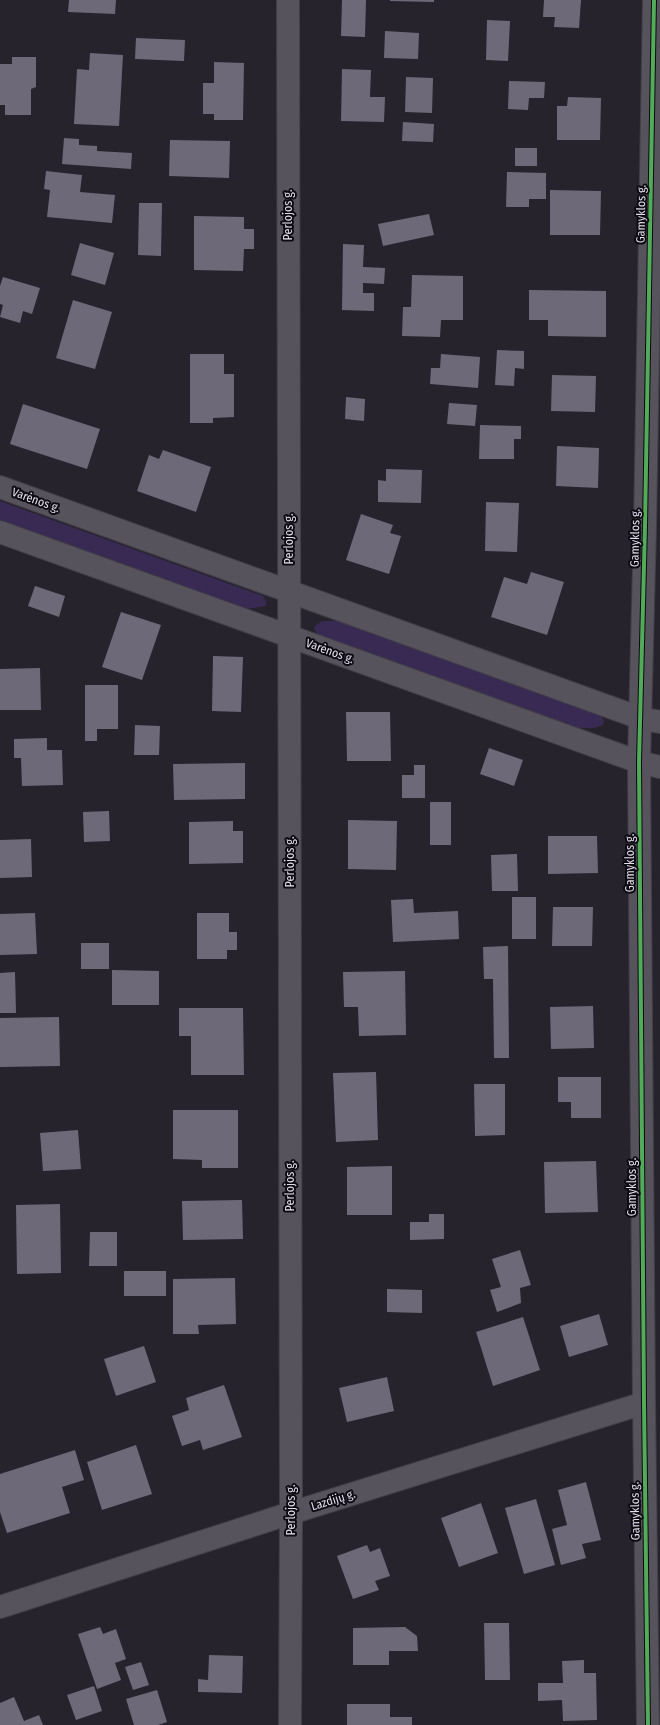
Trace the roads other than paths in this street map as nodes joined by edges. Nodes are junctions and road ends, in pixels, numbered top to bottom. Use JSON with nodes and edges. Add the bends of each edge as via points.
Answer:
{"nodes":[{"id":1,"x":288,"y":0,"type":"edge"},
{"id":2,"x":654,"y":0,"type":"edge"},
{"id":3,"x":0,"y":487,"type":"edge"},
{"id":4,"x":0,"y":532,"type":"edge"},
{"id":5,"x":289,"y":591,"type":"junction"},
{"id":6,"x":290,"y":636,"type":"junction"},
{"id":7,"x":650,"y":720,"type":"edge"},
{"id":8,"x":650,"y":765,"type":"edge"},
{"id":9,"x":644,"y":1403,"type":"junction"},
{"id":10,"x":291,"y":1513,"type":"junction"},
{"id":11,"x":0,"y":1607,"type":"edge"},
{"id":12,"x":290,"y":1725,"type":"edge"},
{"id":13,"x":648,"y":1725,"type":"edge"}],
"edges":[{"from":1,"to":5,"type":"street","name":"Perlojos g."},
{"from":2,"to":7,"type":"street","name":"Gamyklos g.","via":[[646,471]]},
{"from":3,"to":5,"type":"street","name":"Varėnos g."},
{"from":4,"to":6,"type":"street","name":"Varėnos g."},
{"from":5,"to":6,"type":"street","name":"Perlojos g."},
{"from":5,"to":7,"type":"street","name":"Varėnos g."},
{"from":6,"to":8,"type":"street","name":"Varėnos g."},
{"from":6,"to":10,"type":"street","name":"Perlojos g."},
{"from":7,"to":8,"type":"street","name":"Gamyklos g."},
{"from":8,"to":9,"type":"street","name":"Gamyklos g."},
{"from":9,"to":10,"type":"street","name":"Lazdijų g."},
{"from":9,"to":13,"type":"street","name":"Gamyklos g."},
{"from":10,"to":11,"type":"street","name":"Lazdijų g."},
{"from":10,"to":12,"type":"street","name":"Perlojos g."}]}
